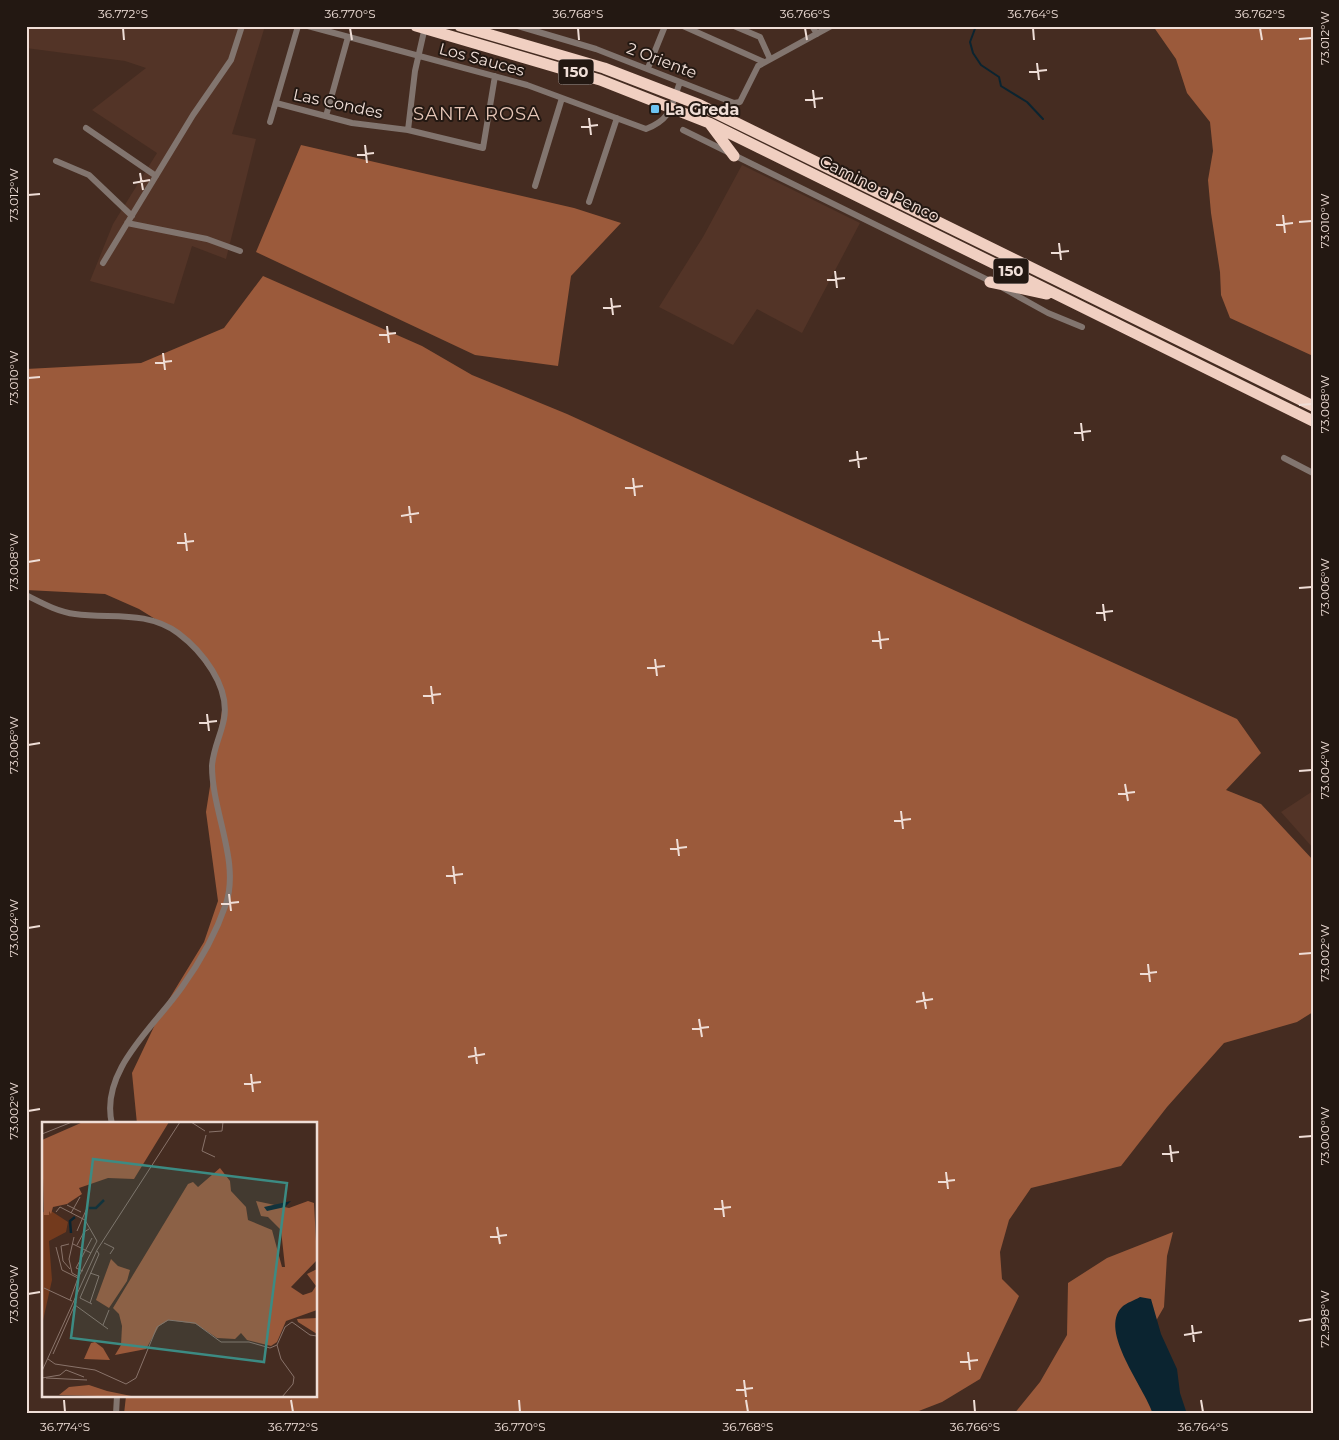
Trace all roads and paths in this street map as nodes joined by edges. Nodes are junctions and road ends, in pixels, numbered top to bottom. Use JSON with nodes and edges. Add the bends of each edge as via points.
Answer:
{"nodes":[{"id":1,"x":242,"y":26,"type":"edge"},
{"id":2,"x":298,"y":26,"type":"edge"},
{"id":3,"x":308,"y":26,"type":"edge"},
{"id":4,"x":460,"y":26,"type":"edge"},
{"id":5,"x":518,"y":26,"type":"edge"},
{"id":6,"x":665,"y":26,"type":"edge"},
{"id":7,"x":683,"y":26,"type":"edge"},
{"id":8,"x":734,"y":26,"type":"edge"},
{"id":9,"x":812,"y":26,"type":"edge"},
{"id":10,"x":831,"y":26,"type":"edge"},
{"id":11,"x":422,"y":27,"type":"edge"},
{"id":12,"x":817,"y":34,"type":"junction"},
{"id":13,"x":348,"y":38,"type":"junction"},
{"id":14,"x":418,"y":56,"type":"junction"},
{"id":15,"x":767,"y":61,"type":"junction"},
{"id":16,"x":648,"y":68,"type":"junction"},
{"id":17,"x":495,"y":76,"type":"junction"},
{"id":18,"x":680,"y":82,"type":"junction"},
{"id":19,"x":675,"y":94,"type":"junction"},
{"id":20,"x":562,"y":98,"type":"junction"},
{"id":21,"x":276,"y":103,"type":"junction"},
{"id":22,"x":671,"y":106,"type":"junction"},
{"id":23,"x":326,"y":116,"type":"junction"},
{"id":24,"x":617,"y":118,"type":"junction"},
{"id":25,"x":270,"y":122,"type":"dead end"},
{"id":26,"x":709,"y":123,"type":"junction"},
{"id":27,"x":86,"y":128,"type":"dead end"},
{"id":28,"x":408,"y":130,"type":"junction"},
{"id":29,"x":683,"y":130,"type":"dead end"},
{"id":30,"x":734,"y":156,"type":"junction"},
{"id":31,"x":56,"y":161,"type":"dead end"},
{"id":32,"x":156,"y":176,"type":"junction"},
{"id":33,"x":535,"y":186,"type":"dead end"},
{"id":34,"x":589,"y":202,"type":"dead end"},
{"id":35,"x":132,"y":216,"type":"junction"},
{"id":36,"x":128,"y":223,"type":"junction"},
{"id":37,"x":240,"y":251,"type":"dead end"},
{"id":38,"x":103,"y":263,"type":"dead end"},
{"id":39,"x":990,"y":282,"type":"junction"},
{"id":40,"x":1067,"y":299,"type":"junction"},
{"id":41,"x":1082,"y":327,"type":"dead end"},
{"id":42,"x":1313,"y":406,"type":"edge"},
{"id":43,"x":1313,"y":421,"type":"edge"},
{"id":44,"x":1284,"y":458,"type":"dead end"},
{"id":45,"x":1313,"y":473,"type":"edge"},
{"id":46,"x":26,"y":595,"type":"edge"},
{"id":47,"x":112,"y":1122,"type":"edge"},
{"id":48,"x":117,"y":1398,"type":"edge"},
{"id":49,"x":116,"y":1414,"type":"edge"}],
"edges":[{"from":1,"to":32,"type":"street","via":[[231,60],[203,98]]},
{"from":2,"to":21,"type":"street"},
{"from":3,"to":13,"type":"street","name":"Los Sauces"},
{"from":4,"to":19,"type":"highway","name":"Camino a Penco","number":"150","via":[[604,68]]},
{"from":5,"to":16,"type":"street","name":"2 Oriente"},
{"from":6,"to":16,"type":"street"},
{"from":7,"to":15,"type":"street"},
{"from":8,"to":15,"type":"street","via":[[760,37]]},
{"from":9,"to":12,"type":"street"},
{"from":10,"to":12,"type":"street"},
{"from":11,"to":14,"type":"street"},
{"from":11,"to":22,"type":"highway","name":"Camino a Penco","number":"150","via":[[583,74]]},
{"from":12,"to":15,"type":"street"},
{"from":13,"to":14,"type":"street","name":"Los Sauces"},
{"from":13,"to":23,"type":"street"},
{"from":14,"to":17,"type":"street","name":"Los Sauces"},
{"from":14,"to":28,"type":"street"},
{"from":15,"to":18,"type":"street","name":"2 Oriente","via":[[758,66],[737,103]]},
{"from":16,"to":18,"type":"street","name":"2 Oriente"},
{"from":17,"to":20,"type":"street","name":"Los Sauces"},
{"from":17,"to":28,"type":"street","name":"Las Condes","via":[[483,148]]},
{"from":18,"to":19,"type":"street"},
{"from":19,"to":22,"type":"street"},
{"from":19,"to":42,"type":"highway","name":"Camino a Penco","number":"150"},
{"from":20,"to":24,"type":"street","name":"Los Sauces"},
{"from":20,"to":33,"type":"street"},
{"from":21,"to":23,"type":"street","name":"Las Condes"},
{"from":21,"to":25,"type":"street"},
{"from":22,"to":24,"type":"street","name":"Los Sauces","via":[[664,120],[646,129]]},
{"from":22,"to":26,"type":"highway","name":"Camino a Penco","number":"150"},
{"from":23,"to":28,"type":"street","name":"Las Condes","via":[[352,123]]},
{"from":24,"to":34,"type":"street"},
{"from":26,"to":30,"type":"highway"},
{"from":26,"to":40,"type":"highway","name":"Camino a Penco","number":"150"},
{"from":27,"to":32,"type":"street"},
{"from":29,"to":30,"type":"street"},
{"from":30,"to":39,"type":"street"},
{"from":31,"to":35,"type":"street","via":[[89,175]]},
{"from":32,"to":35,"type":"street"},
{"from":35,"to":36,"type":"street"},
{"from":36,"to":37,"type":"street","via":[[207,238]]},
{"from":36,"to":38,"type":"street"},
{"from":39,"to":40,"type":"highway"},
{"from":39,"to":41,"type":"street"},
{"from":40,"to":43,"type":"highway","name":"Camino a Penco","number":"150"},
{"from":44,"to":45,"type":"street"},
{"from":46,"to":47,"type":"street","via":[[67,613],[140,617],[166,625],[205,660],[224,702],[224,721],[212,768],[216,806],[231,867],[228,896],[192,973],[120,1071],[110,1103]]},
{"from":48,"to":49,"type":"street"}]}
